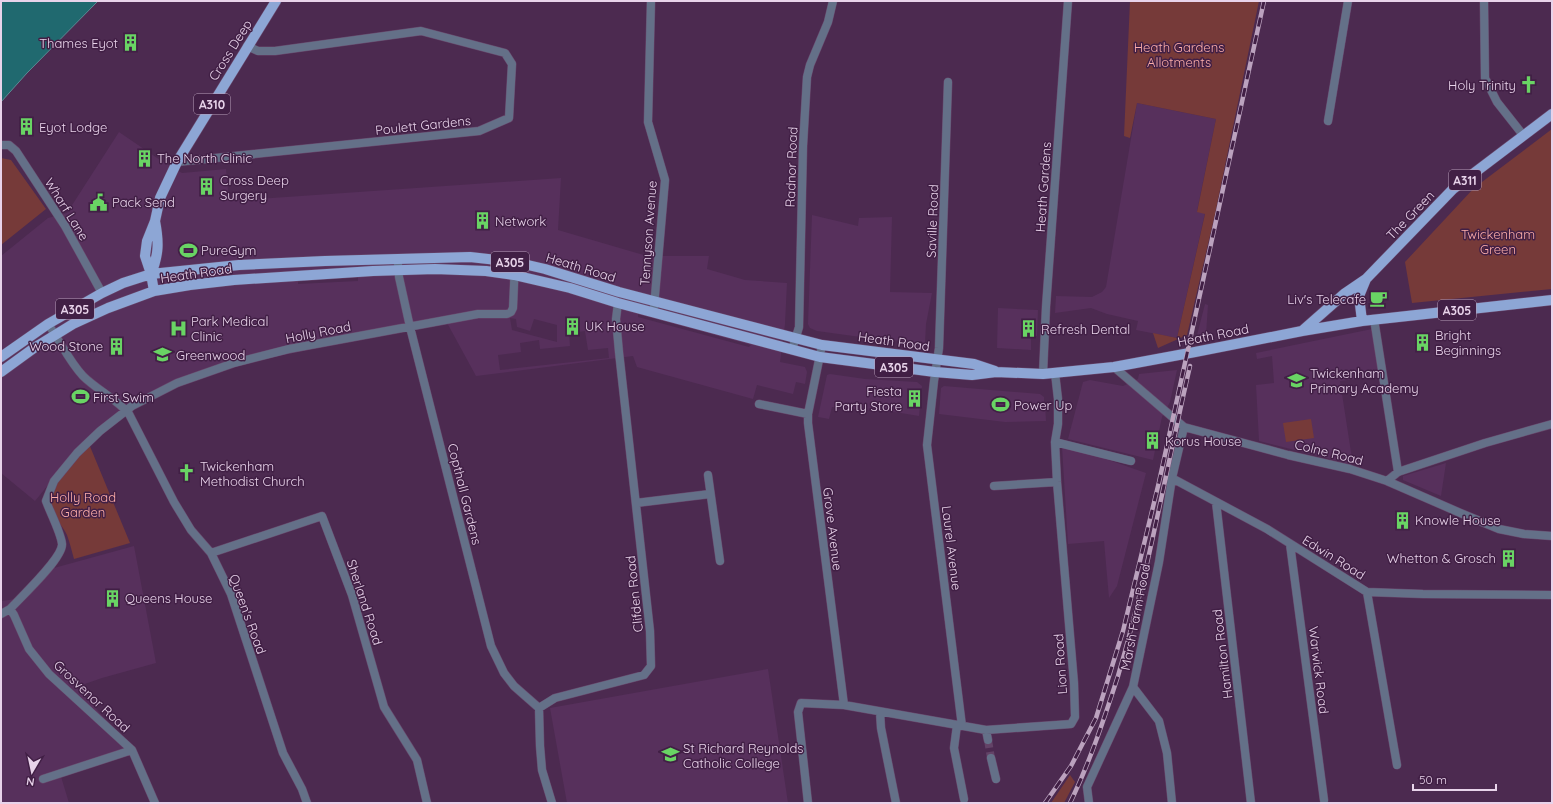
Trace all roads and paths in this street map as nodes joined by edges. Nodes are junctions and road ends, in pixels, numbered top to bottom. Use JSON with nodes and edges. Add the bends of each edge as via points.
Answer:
{"nodes":[{"id":1,"x":276,"y":1,"type":"edge"},
{"id":2,"x":651,"y":1,"type":"edge"},
{"id":3,"x":833,"y":1,"type":"edge"},
{"id":4,"x":1068,"y":1,"type":"edge"},
{"id":5,"x":1348,"y":1,"type":"edge"},
{"id":6,"x":1484,"y":1,"type":"edge"},
{"id":7,"x":248,"y":46,"type":"junction"},
{"id":8,"x":948,"y":82,"type":"dead end"},
{"id":9,"x":1552,"y":114,"type":"edge"},
{"id":10,"x":1328,"y":121,"type":"dead end"},
{"id":11,"x":1523,"y":135,"type":"junction"},
{"id":12,"x":3,"y":144,"type":"edge"},
{"id":13,"x":177,"y":162,"type":"junction"},
{"id":14,"x":398,"y":258,"type":"junction"},
{"id":15,"x":515,"y":262,"type":"junction"},
{"id":16,"x":398,"y":270,"type":"junction"},
{"id":17,"x":151,"y":274,"type":"junction"},
{"id":18,"x":514,"y":275,"type":"junction"},
{"id":19,"x":1366,"y":279,"type":"junction"},
{"id":20,"x":154,"y":292,"type":"junction"},
{"id":21,"x":102,"y":293,"type":"junction"},
{"id":22,"x":1552,"y":300,"type":"edge"},
{"id":23,"x":654,"y":301,"type":"junction"},
{"id":24,"x":618,"y":303,"type":"junction"},
{"id":25,"x":654,"y":312,"type":"junction"},
{"id":26,"x":1374,"y":319,"type":"junction"},
{"id":27,"x":1362,"y":321,"type":"junction"},
{"id":28,"x":48,"y":324,"type":"junction"},
{"id":29,"x":410,"y":327,"type":"junction"},
{"id":30,"x":1302,"y":331,"type":"junction"},
{"id":31,"x":56,"y":334,"type":"junction"},
{"id":32,"x":796,"y":338,"type":"junction"},
{"id":33,"x":822,"y":345,"type":"junction"},
{"id":34,"x":792,"y":350,"type":"junction"},
{"id":35,"x":1,"y":357,"type":"edge"},
{"id":36,"x":820,"y":357,"type":"junction"},
{"id":37,"x":938,"y":360,"type":"junction"},
{"id":38,"x":1114,"y":367,"type":"junction"},
{"id":39,"x":1,"y":372,"type":"edge"},
{"id":40,"x":935,"y":372,"type":"junction"},
{"id":41,"x":996,"y":372,"type":"junction"},
{"id":42,"x":1055,"y":373,"type":"junction"},
{"id":43,"x":1043,"y":374,"type":"junction"},
{"id":44,"x":759,"y":404,"type":"dead end"},
{"id":45,"x":126,"y":410,"type":"junction"},
{"id":46,"x":808,"y":414,"type":"junction"},
{"id":47,"x":1552,"y":424,"type":"edge"},
{"id":48,"x":1184,"y":427,"type":"junction"},
{"id":49,"x":1055,"y":442,"type":"junction"},
{"id":50,"x":1131,"y":461,"type":"dead end"},
{"id":51,"x":1398,"y":472,"type":"junction"},
{"id":52,"x":708,"y":475,"type":"dead end"},
{"id":53,"x":1170,"y":477,"type":"junction"},
{"id":54,"x":1386,"y":481,"type":"junction"},
{"id":55,"x":1057,"y":482,"type":"junction"},
{"id":56,"x":994,"y":486,"type":"dead end"},
{"id":57,"x":710,"y":494,"type":"junction"},
{"id":58,"x":1216,"y":502,"type":"junction"},
{"id":59,"x":636,"y":503,"type":"junction"},
{"id":60,"x":1552,"y":536,"type":"edge"},
{"id":61,"x":1290,"y":544,"type":"junction"},
{"id":62,"x":211,"y":553,"type":"junction"},
{"id":63,"x":720,"y":561,"type":"dead end"},
{"id":64,"x":1367,"y":592,"type":"junction"},
{"id":65,"x":1552,"y":595,"type":"edge"},
{"id":66,"x":10,"y":608,"type":"junction"},
{"id":67,"x":1,"y":614,"type":"edge"},
{"id":68,"x":1133,"y":687,"type":"junction"},
{"id":69,"x":844,"y":705,"type":"junction"},
{"id":70,"x":540,"y":708,"type":"junction"},
{"id":71,"x":880,"y":712,"type":"junction"},
{"id":72,"x":959,"y":725,"type":"junction"},
{"id":73,"x":986,"y":730,"type":"junction"},
{"id":74,"x":988,"y":740,"type":"tunnel mouth"},
{"id":75,"x":132,"y":750,"type":"junction"},
{"id":76,"x":991,"y":758,"type":"tunnel mouth"},
{"id":77,"x":1397,"y":765,"type":"dead end"},
{"id":78,"x":42,"y":779,"type":"dead end"},
{"id":79,"x":996,"y":779,"type":"dead end"},
{"id":80,"x":964,"y":799,"type":"dead end"},
{"id":81,"x":1324,"y":800,"type":"dead end"},
{"id":82,"x":155,"y":803,"type":"edge"},
{"id":83,"x":307,"y":803,"type":"edge"},
{"id":84,"x":427,"y":803,"type":"edge"},
{"id":85,"x":552,"y":803,"type":"edge"},
{"id":86,"x":808,"y":803,"type":"edge"},
{"id":87,"x":896,"y":803,"type":"edge"},
{"id":88,"x":1089,"y":803,"type":"edge"},
{"id":89,"x":1172,"y":803,"type":"edge"},
{"id":90,"x":1251,"y":803,"type":"edge"}],
"edges":[{"from":1,"to":7,"type":"main road","name":"Cross Deep","number":"A310"},
{"from":2,"to":23,"type":"street","name":"Tennyson Avenue","via":[[648,122],[665,180]]},
{"from":3,"to":32,"type":"street","name":"Radnor Road","via":[[828,22],[807,77],[799,327]]},
{"from":4,"to":43,"type":"street","name":"Heath Gardens"},
{"from":5,"to":10,"type":"street"},
{"from":6,"to":11,"type":"street","via":[[1485,78],[1497,102]]},
{"from":7,"to":13,"type":"main road","name":"Cross Deep","number":"A310"},
{"from":7,"to":13,"type":"street","name":"Poulett Gardens","via":[[258,51],[275,52],[421,31],[505,53],[512,64],[509,118],[479,131]]},
{"from":8,"to":37,"type":"street","name":"Saville Road"},
{"from":9,"to":11,"type":"main road","name":"The Green","number":"A311"},
{"from":11,"to":19,"type":"main road","name":"The Green","number":"A311","via":[[1453,189]]},
{"from":12,"to":21,"type":"street","name":"Wharf Lane","via":[[9,144],[16,151],[33,176]]},
{"from":13,"to":17,"type":"main road","name":"Cross Deep","number":"A310","via":[[160,198],[155,221],[158,255]]},
{"from":14,"to":15,"type":"main road","name":"Heath Road","number":"A305","via":[[470,257]]},
{"from":14,"to":16,"type":"street","name":"Copthall Gardens"},
{"from":14,"to":17,"type":"main road","name":"Heath Road","number":"A305","via":[[239,265]]},
{"from":15,"to":18,"type":"street","name":"Holly Road"},
{"from":15,"to":23,"type":"main road","name":"Heath Road","number":"A305"},
{"from":16,"to":18,"type":"main road","name":"Heath Road","number":"A305","via":[[464,270]]},
{"from":16,"to":20,"type":"main road","name":"Heath Road","number":"A305","via":[[234,280]]},
{"from":16,"to":29,"type":"street","name":"Copthall Gardens"},
{"from":17,"to":20,"type":"main road","name":"Cross Deep","number":"A310"},
{"from":17,"to":21,"type":"main road","number":"A305"},
{"from":18,"to":24,"type":"main road","name":"Heath Road","number":"A305","via":[[570,288]]},
{"from":18,"to":29,"type":"street","name":"Holly Road","via":[[513,308],[507,314],[478,314]]},
{"from":19,"to":27,"type":"main road","name":"The Green","number":"A311","via":[[1359,296]]},
{"from":19,"to":30,"type":"main road","name":"The Green","number":"A311","via":[[1344,294]]},
{"from":20,"to":31,"type":"main road","number":"A305","via":[[93,314]]},
{"from":21,"to":28,"type":"main road","number":"A305"},
{"from":22,"to":26,"type":"main road","number":"A305"},
{"from":23,"to":25,"type":"street","name":"Tennyson Avenue"},
{"from":23,"to":32,"type":"main road","name":"Heath Road","number":"A305"},
{"from":24,"to":25,"type":"main road","name":"Heath Road","number":"A305"},
{"from":24,"to":59,"type":"street","name":"Clifden Road","via":[[617,332]]},
{"from":25,"to":34,"type":"main road","name":"Heath Road","number":"A305"},
{"from":26,"to":27,"type":"main road","number":"A305"},
{"from":26,"to":51,"type":"street"},
{"from":27,"to":30,"type":"main road","name":"Heath Road"},
{"from":28,"to":31,"type":"street","name":"Queen's Road"},
{"from":28,"to":35,"type":"main road","number":"A305"},
{"from":29,"to":45,"type":"street","name":"Holly Road","via":[[234,363],[177,383]]},
{"from":29,"to":70,"type":"street","name":"Copthall Gardens","via":[[491,646],[504,673],[514,686]]},
{"from":30,"to":38,"type":"main road","name":"Heath Road","number":"A305"},
{"from":31,"to":39,"type":"main road","number":"A305"},
{"from":31,"to":45,"type":"street","name":"Queen's Road","via":[[83,375]]},
{"from":32,"to":33,"type":"main road","name":"Heath Road","number":"A305"},
{"from":32,"to":34,"type":"street","name":"Radnor Road"},
{"from":33,"to":36,"type":"street","name":"Grove Avenue"},
{"from":33,"to":37,"type":"main road","name":"Heath Road","number":"A305"},
{"from":34,"to":36,"type":"main road","name":"Heath Road","number":"A305"},
{"from":36,"to":40,"type":"main road","name":"Heath Road","number":"A305"},
{"from":36,"to":46,"type":"street","name":"Grove Avenue"},
{"from":37,"to":40,"type":"street","name":"Saville Road"},
{"from":37,"to":41,"type":"main road","name":"Heath Road","number":"A305","via":[[974,364]]},
{"from":38,"to":42,"type":"main road","name":"Heath Road","number":"A305"},
{"from":38,"to":48,"type":"street","name":"Colne Road"},
{"from":40,"to":41,"type":"main road","name":"Heath Road","number":"A305","via":[[972,375]]},
{"from":40,"to":72,"type":"street","name":"Laurel Avenue","via":[[927,446]]},
{"from":41,"to":43,"type":"main road","name":"Heath Road","number":"A305"},
{"from":42,"to":43,"type":"main road","name":"Heath Road","number":"A305"},
{"from":42,"to":49,"type":"street","name":"Lion Road","via":[[1059,412]]},
{"from":44,"to":46,"type":"street"},
{"from":45,"to":62,"type":"street","name":"Queen's Road","via":[[174,502]]},
{"from":45,"to":66,"type":"street","name":"Holly Road","via":[[100,431],[54,481],[46,501],[61,539],[62,549],[56,560]]},
{"from":46,"to":69,"type":"street","name":"Grove Avenue"},
{"from":47,"to":51,"type":"street"},
{"from":48,"to":53,"type":"street","name":"Marsh Farm Road"},
{"from":48,"to":54,"type":"street","name":"Colne Road","via":[[1350,469]]},
{"from":49,"to":50,"type":"street"},
{"from":49,"to":55,"type":"street","name":"Lion Road"},
{"from":51,"to":54,"type":"street"},
{"from":52,"to":57,"type":"street"},
{"from":53,"to":58,"type":"street","name":"Edwin Road"},
{"from":53,"to":68,"type":"street","name":"Marsh Farm Road","via":[[1159,562]]},
{"from":54,"to":60,"type":"street","name":"Colne Road","via":[[1499,529]]},
{"from":55,"to":56,"type":"street"},
{"from":55,"to":73,"type":"street","name":"Lion Road","via":[[1075,717],[1070,724]]},
{"from":57,"to":59,"type":"street"},
{"from":57,"to":63,"type":"street"},
{"from":58,"to":61,"type":"street","name":"Edwin Road"},
{"from":58,"to":90,"type":"street","name":"Hamilton Road"},
{"from":59,"to":70,"type":"street","name":"Clifden Road","via":[[650,631],[651,666],[644,675],[560,697]]},
{"from":61,"to":64,"type":"street","name":"Edwin Road"},
{"from":61,"to":81,"type":"street","name":"Warwick Road"},
{"from":62,"to":83,"type":"street","name":"Queen's Road","via":[[231,594],[283,753]]},
{"from":62,"to":84,"type":"street","name":"Sherland Road","via":[[322,516],[352,595],[384,708],[417,760]]},
{"from":64,"to":65,"type":"street","name":"Edwin Road"},
{"from":64,"to":77,"type":"street"},
{"from":66,"to":67,"type":"street","name":"Holly Road"},
{"from":66,"to":75,"type":"street","name":"Grosvenor Road","via":[[28,649],[49,674]]},
{"from":68,"to":88,"type":"street","name":"Marsh Farm Road","via":[[1087,787]]},
{"from":68,"to":89,"type":"street","via":[[1159,721],[1167,753]]},
{"from":69,"to":71,"type":"street","name":"Lion Road"},
{"from":69,"to":86,"type":"street","name":"Lion Road","via":[[801,703],[798,712]]},
{"from":70,"to":85,"type":"street","via":[[542,770]]},
{"from":71,"to":72,"type":"street","name":"Lion Road"},
{"from":71,"to":87,"type":"street"},
{"from":72,"to":73,"type":"street","name":"Lion Road"},
{"from":72,"to":80,"type":"street","name":"Laurel Avenue","via":[[954,748]]},
{"from":73,"to":74,"type":"street"},
{"from":75,"to":78,"type":"street"},
{"from":75,"to":82,"type":"street","name":"Grosvenor Road"},
{"from":76,"to":79,"type":"street"}]}
